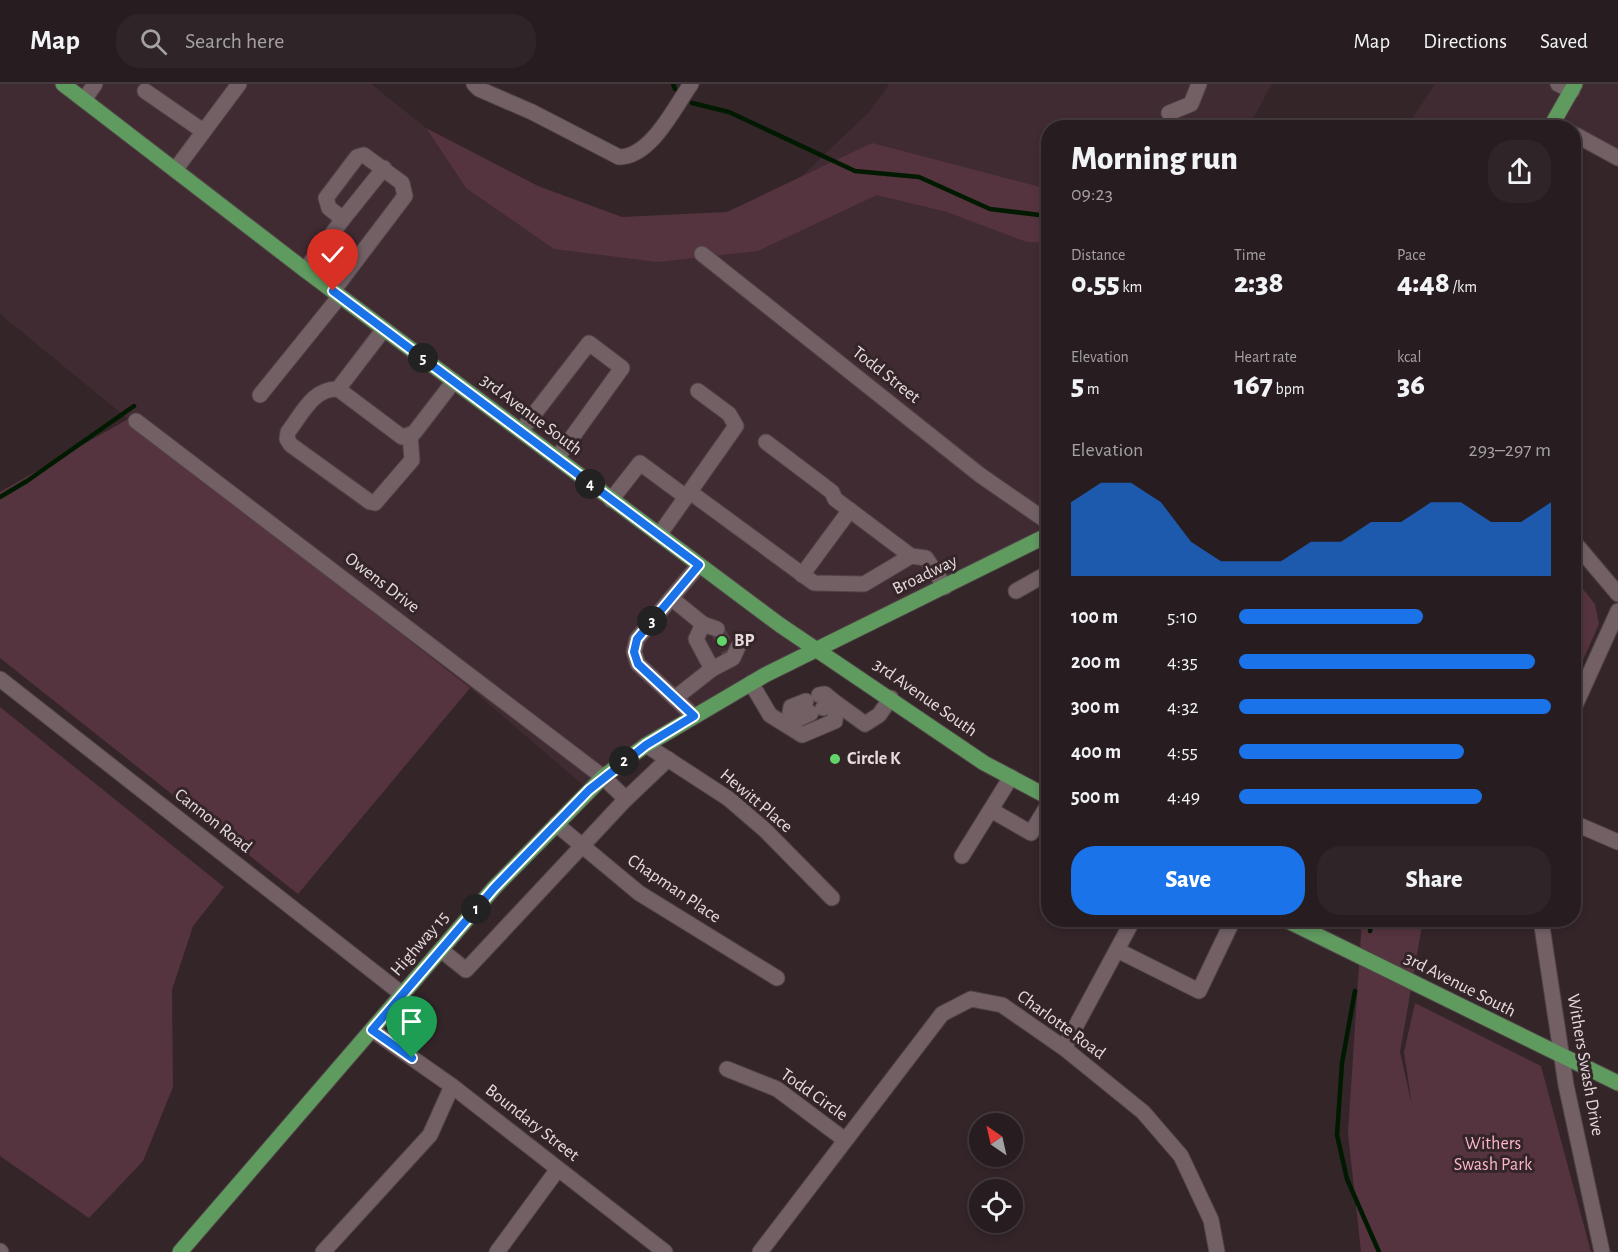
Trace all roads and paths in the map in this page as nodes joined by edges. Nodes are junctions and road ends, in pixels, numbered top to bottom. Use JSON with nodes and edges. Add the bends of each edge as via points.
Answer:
{"nodes":[{"id":1,"x":63,"y":84,"type":"edge"},
{"id":2,"x":95,"y":84,"type":"edge"},
{"id":3,"x":239,"y":84,"type":"edge"},
{"id":4,"x":474,"y":84,"type":"edge"},
{"id":5,"x":691,"y":84,"type":"edge"},
{"id":6,"x":1199,"y":84,"type":"edge"},
{"id":7,"x":1568,"y":86,"type":"edge"},
{"id":8,"x":145,"y":91,"type":"dead end"},
{"id":9,"x":84,"y":100,"type":"junction"},
{"id":10,"x":1169,"y":112,"type":"dead end"},
{"id":11,"x":1557,"y":120,"type":"edge"},
{"id":12,"x":203,"y":131,"type":"junction"},
{"id":13,"x":1581,"y":138,"type":"edge"},
{"id":14,"x":1618,"y":158,"type":"edge"},
{"id":15,"x":384,"y":168,"type":"junction"},
{"id":16,"x":175,"y":170,"type":"junction"},
{"id":17,"x":343,"y":219,"type":"junction"},
{"id":18,"x":702,"y":254,"type":"dead end"},
{"id":19,"x":305,"y":270,"type":"junction"},
{"id":20,"x":336,"y":294,"type":"junction"},
{"id":21,"x":384,"y":328,"type":"junction"},
{"id":22,"x":454,"y":381,"type":"junction"},
{"id":23,"x":338,"y":389,"type":"junction"},
{"id":24,"x":698,"y":391,"type":"dead end"},
{"id":25,"x":260,"y":395,"type":"dead end"},
{"id":26,"x":136,"y":421,"type":"dead end"},
{"id":27,"x":521,"y":431,"type":"junction"},
{"id":28,"x":410,"y":435,"type":"junction"},
{"id":29,"x":766,"y":442,"type":"dead end"},
{"id":30,"x":557,"y":458,"type":"junction"},
{"id":31,"x":688,"y":495,"type":"junction"},
{"id":32,"x":611,"y":500,"type":"junction"},
{"id":33,"x":850,"y":510,"type":"junction"},
{"id":34,"x":1041,"y":517,"type":"edge"},
{"id":35,"x":658,"y":535,"type":"junction"},
{"id":36,"x":1041,"y":539,"type":"edge"},
{"id":37,"x":1581,"y":550,"type":"edge"},
{"id":38,"x":911,"y":556,"type":"junction"},
{"id":39,"x":699,"y":565,"type":"junction"},
{"id":40,"x":802,"y":575,"type":"junction"},
{"id":41,"x":1041,"y":577,"type":"edge"},
{"id":42,"x":945,"y":587,"type":"junction"},
{"id":43,"x":1016,"y":591,"type":"dead end"},
{"id":44,"x":1618,"y":594,"type":"edge"},
{"id":45,"x":671,"y":598,"type":"junction"},
{"id":46,"x":1618,"y":611,"type":"edge"},
{"id":47,"x":819,"y":648,"type":"junction"},
{"id":48,"x":733,"y":652,"type":"dead end"},
{"id":49,"x":712,"y":669,"type":"junction"},
{"id":50,"x":0,"y":679,"type":"edge"},
{"id":51,"x":751,"y":683,"type":"junction"},
{"id":52,"x":1581,"y":693,"type":"edge"},
{"id":53,"x":675,"y":698,"type":"junction"},
{"id":54,"x":891,"y":698,"type":"junction"},
{"id":55,"x":819,"y":704,"type":"junction"},
{"id":56,"x":694,"y":716,"type":"junction"},
{"id":57,"x":788,"y":724,"type":"junction"},
{"id":58,"x":646,"y":745,"type":"junction"},
{"id":59,"x":668,"y":759,"type":"junction"},
{"id":60,"x":603,"y":777,"type":"junction"},
{"id":61,"x":1011,"y":777,"type":"junction"},
{"id":62,"x":1041,"y":793,"type":"edge"},
{"id":63,"x":626,"y":800,"type":"junction"},
{"id":64,"x":991,"y":810,"type":"junction"},
{"id":65,"x":1041,"y":817,"type":"edge"},
{"id":66,"x":556,"y":824,"type":"junction"},
{"id":67,"x":1581,"y":826,"type":"edge"},
{"id":68,"x":1618,"y":842,"type":"edge"},
{"id":69,"x":582,"y":846,"type":"junction"},
{"id":70,"x":962,"y":856,"type":"dead end"},
{"id":71,"x":832,"y":898,"type":"dead end"},
{"id":72,"x":1129,"y":927,"type":"edge"},
{"id":73,"x":1229,"y":927,"type":"edge"},
{"id":74,"x":1300,"y":927,"type":"edge"},
{"id":75,"x":1542,"y":927,"type":"edge"},
{"id":76,"x":441,"y":950,"type":"junction"},
{"id":77,"x":1117,"y":950,"type":"junction"},
{"id":78,"x":777,"y":978,"type":"dead end"},
{"id":79,"x":402,"y":994,"type":"junction"},
{"id":80,"x":372,"y":1030,"type":"junction"},
{"id":81,"x":1064,"y":1048,"type":"junction"},
{"id":82,"x":1561,"y":1057,"type":"junction"},
{"id":83,"x":727,"y":1069,"type":"dead end"},
{"id":84,"x":1618,"y":1083,"type":"edge"},
{"id":85,"x":453,"y":1086,"type":"junction"},
{"id":86,"x":845,"y":1140,"type":"junction"},
{"id":87,"x":558,"y":1169,"type":"junction"},
{"id":88,"x":503,"y":1250,"type":"edge"},
{"id":89,"x":180,"y":1252,"type":"edge"},
{"id":90,"x":323,"y":1252,"type":"edge"},
{"id":91,"x":665,"y":1252,"type":"edge"},
{"id":92,"x":760,"y":1252,"type":"edge"},
{"id":93,"x":1217,"y":1252,"type":"edge"},
{"id":94,"x":1602,"y":1252,"type":"edge"}],
"edges":[{"from":1,"to":9,"type":"main road","name":"3rd Avenue South"},
{"from":2,"to":9,"type":"street"},
{"from":3,"to":12,"type":"street"},
{"from":4,"to":5,"type":"street","via":[[479,90],[532,112],[619,157],[631,157],[645,148]]},
{"from":6,"to":10,"type":"street","via":[[1191,104]]},
{"from":7,"to":11,"type":"main road"},
{"from":8,"to":12,"type":"street"},
{"from":9,"to":16,"type":"main road","name":"3rd Avenue South"},
{"from":12,"to":16,"type":"street"},
{"from":13,"to":14,"type":"street"},
{"from":15,"to":17,"type":"street"},
{"from":15,"to":17,"type":"street","via":[[364,155],[357,157],[326,198],[329,208]]},
{"from":15,"to":20,"type":"street","via":[[402,183],[405,196]]},
{"from":16,"to":19,"type":"main road","name":"3rd Avenue South"},
{"from":17,"to":19,"type":"street"},
{"from":18,"to":34,"type":"street","name":"Todd Street","via":[[980,474]]},
{"from":19,"to":20,"type":"main road","name":"3rd Avenue South"},
{"from":20,"to":21,"type":"main road","name":"3rd Avenue South"},
{"from":20,"to":25,"type":"street"},
{"from":21,"to":22,"type":"main road","name":"3rd Avenue South"},
{"from":21,"to":23,"type":"street"},
{"from":22,"to":27,"type":"main road","name":"3rd Avenue South"},
{"from":22,"to":28,"type":"street"},
{"from":23,"to":28,"type":"street","via":[[402,437]]},
{"from":23,"to":28,"type":"street","via":[[327,388],[319,393],[288,432],[287,439],[370,502],[382,497],[412,460]]},
{"from":24,"to":31,"type":"street","via":[[729,414],[736,426]]},
{"from":26,"to":60,"type":"street","name":"Owens Drive"},
{"from":27,"to":30,"type":"main road","name":"3rd Avenue South"},
{"from":27,"to":30,"type":"street","via":[[590,343],[622,368]]},
{"from":29,"to":33,"type":"street"},
{"from":30,"to":32,"type":"main road","name":"3rd Avenue South"},
{"from":31,"to":32,"type":"street","via":[[640,463]]},
{"from":31,"to":35,"type":"street"},
{"from":31,"to":40,"type":"street"},
{"from":32,"to":35,"type":"main road","name":"3rd Avenue South"},
{"from":33,"to":38,"type":"street"},
{"from":33,"to":40,"type":"street"},
{"from":35,"to":39,"type":"main road","name":"3rd Avenue South"},
{"from":36,"to":42,"type":"main road","name":"Broadway"},
{"from":37,"to":44,"type":"street"},
{"from":38,"to":40,"type":"street","via":[[864,584],[814,583]]},
{"from":38,"to":42,"type":"street","via":[[926,558]]},
{"from":39,"to":45,"type":"street"},
{"from":39,"to":47,"type":"main road","name":"3rd Avenue South","via":[[780,625]]},
{"from":41,"to":43,"type":"street"},
{"from":42,"to":47,"type":"main road","name":"Broadway"},
{"from":45,"to":49,"type":"street","via":[[715,626],[696,639]]},
{"from":45,"to":53,"type":"street","via":[[637,639],[634,652],[638,664]]},
{"from":46,"to":52,"type":"street"},
{"from":47,"to":51,"type":"main road","name":"Highway 15"},
{"from":47,"to":54,"type":"main road","name":"3rd Avenue South"},
{"from":48,"to":49,"type":"street"},
{"from":49,"to":53,"type":"street"},
{"from":50,"to":79,"type":"street","name":"Cannon Road"},
{"from":51,"to":56,"type":"main road","name":"Highway 15"},
{"from":51,"to":57,"type":"street","via":[[770,715]]},
{"from":53,"to":56,"type":"street"},
{"from":54,"to":55,"type":"street","via":[[879,715],[865,724]]},
{"from":54,"to":61,"type":"main road","name":"3rd Avenue South","via":[[984,763]]},
{"from":55,"to":57,"type":"street","via":[[790,707]]},
{"from":55,"to":57,"type":"street","via":[[835,721],[802,735]]},
{"from":56,"to":58,"type":"main road","name":"Highway 15"},
{"from":58,"to":59,"type":"street","name":"Hewitt Place"},
{"from":58,"to":60,"type":"main road","name":"Highway 15"},
{"from":59,"to":63,"type":"street"},
{"from":59,"to":71,"type":"street","name":"Hewitt Place","via":[[729,799]]},
{"from":60,"to":63,"type":"street","name":"Owens Drive"},
{"from":60,"to":66,"type":"main road","name":"Highway 15"},
{"from":61,"to":62,"type":"main road","name":"3rd Avenue South"},
{"from":61,"to":64,"type":"street"},
{"from":63,"to":69,"type":"street"},
{"from":64,"to":65,"type":"street","via":[[1031,833]]},
{"from":64,"to":70,"type":"street"},
{"from":66,"to":69,"type":"street","name":"Chapman Place"},
{"from":66,"to":76,"type":"main road","name":"Highway 15"},
{"from":67,"to":68,"type":"street"},
{"from":69,"to":76,"type":"street","via":[[466,970]]},
{"from":69,"to":78,"type":"street","name":"Chapman Place","via":[[639,894]]},
{"from":72,"to":77,"type":"street"},
{"from":73,"to":77,"type":"street","via":[[1199,991]]},
{"from":74,"to":82,"type":"main road","name":"3rd Avenue South"},
{"from":75,"to":82,"type":"street","name":"Withers Swash Drive"},
{"from":76,"to":79,"type":"main road","name":"Highway 15"},
{"from":77,"to":81,"type":"street"},
{"from":79,"to":80,"type":"main road","name":"Highway 15"},
{"from":80,"to":85,"type":"street","name":"Boundary Street"},
{"from":80,"to":89,"type":"main road","name":"Highway 15"},
{"from":81,"to":86,"type":"street","name":"Charlotte Road","via":[[1002,1005],[971,999],[942,1014]]},
{"from":81,"to":93,"type":"street","name":"Charlotte Road","via":[[1143,1112],[1181,1156],[1211,1220]]},
{"from":82,"to":84,"type":"main road","name":"3rd Avenue South"},
{"from":82,"to":94,"type":"street","name":"Withers Swash Drive"},
{"from":83,"to":86,"type":"street","name":"Todd Circle","via":[[777,1089]]},
{"from":85,"to":87,"type":"street","name":"Boundary Street"},
{"from":85,"to":90,"type":"street","via":[[430,1134]]},
{"from":86,"to":92,"type":"street","name":"Charlotte Road"},
{"from":87,"to":88,"type":"street"},
{"from":87,"to":91,"type":"street","name":"Boundary Street"}]}
